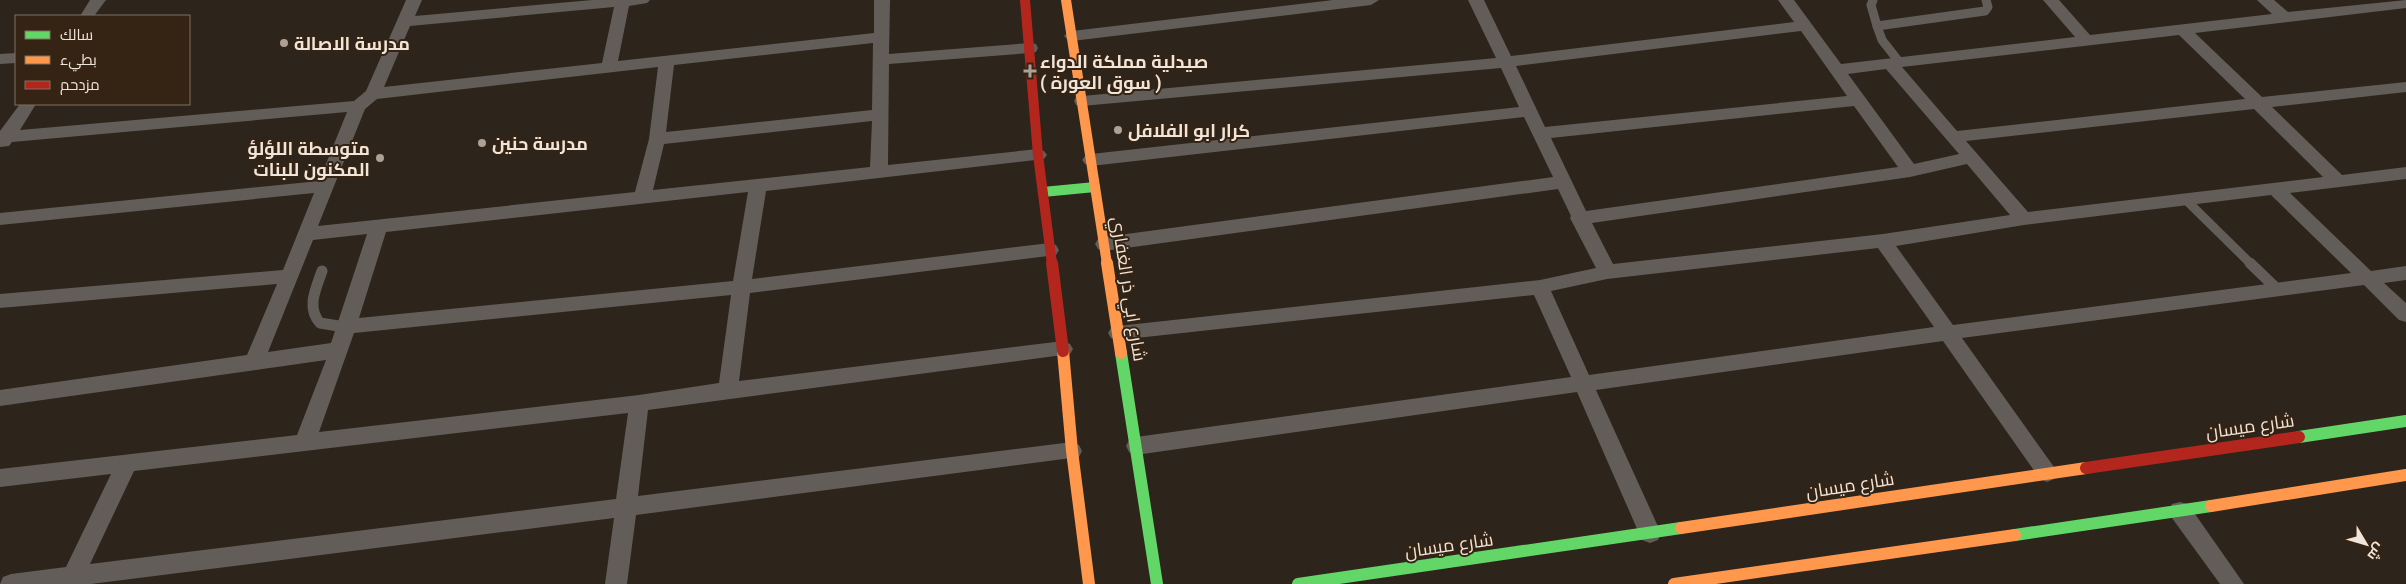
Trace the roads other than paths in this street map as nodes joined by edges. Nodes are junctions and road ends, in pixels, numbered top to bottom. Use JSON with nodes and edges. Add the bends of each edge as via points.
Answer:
{"nodes":[{"id":1,"x":98,"y":0,"type":"edge"},
{"id":2,"x":414,"y":0,"type":"edge"},
{"id":3,"x":642,"y":0,"type":"edge"},
{"id":4,"x":882,"y":0,"type":"edge"},
{"id":5,"x":1025,"y":0,"type":"edge"},
{"id":6,"x":1066,"y":0,"type":"edge"},
{"id":7,"x":1371,"y":0,"type":"edge"},
{"id":8,"x":1476,"y":0,"type":"edge"},
{"id":9,"x":1786,"y":0,"type":"edge"},
{"id":10,"x":1873,"y":0,"type":"edge"},
{"id":11,"x":1986,"y":0,"type":"edge"},
{"id":12,"x":2051,"y":0,"type":"edge"},
{"id":13,"x":2265,"y":0,"type":"edge"},
{"id":14,"x":623,"y":1,"type":"edge"},
{"id":15,"x":2406,"y":3,"type":"edge"},
{"id":16,"x":88,"y":15,"type":"edge"},
{"id":17,"x":2284,"y":17,"type":"junction"},
{"id":18,"x":404,"y":22,"type":"junction"},
{"id":19,"x":1805,"y":26,"type":"junction"},
{"id":20,"x":1877,"y":26,"type":"junction"},
{"id":21,"x":2181,"y":28,"type":"junction"},
{"id":22,"x":1072,"y":36,"type":"junction"},
{"id":23,"x":882,"y":37,"type":"junction"},
{"id":24,"x":2086,"y":40,"type":"junction"},
{"id":25,"x":1030,"y":48,"type":"junction"},
{"id":26,"x":15,"y":58,"type":"edge"},
{"id":27,"x":0,"y":59,"type":"edge"},
{"id":28,"x":882,"y":60,"type":"junction"},
{"id":29,"x":667,"y":61,"type":"junction"},
{"id":30,"x":1506,"y":62,"type":"junction"},
{"id":31,"x":1895,"y":63,"type":"junction"},
{"id":32,"x":609,"y":67,"type":"junction"},
{"id":33,"x":1837,"y":70,"type":"junction"},
{"id":34,"x":2406,"y":87,"type":"edge"},
{"id":35,"x":373,"y":94,"type":"junction"},
{"id":36,"x":1859,"y":100,"type":"junction"},
{"id":37,"x":1082,"y":101,"type":"junction"},
{"id":38,"x":2259,"y":104,"type":"junction"},
{"id":39,"x":27,"y":105,"type":"edge"},
{"id":40,"x":358,"y":106,"type":"junction"},
{"id":41,"x":1529,"y":111,"type":"junction"},
{"id":42,"x":880,"y":115,"type":"junction"},
{"id":43,"x":1540,"y":133,"type":"junction"},
{"id":44,"x":1952,"y":138,"type":"junction"},
{"id":45,"x":657,"y":139,"type":"junction"},
{"id":46,"x":2,"y":140,"type":"edge"},
{"id":47,"x":1038,"y":155,"type":"junction"},
{"id":48,"x":1969,"y":158,"type":"junction"},
{"id":49,"x":1091,"y":160,"type":"junction"},
{"id":50,"x":1910,"y":171,"type":"junction"},
{"id":51,"x":879,"y":172,"type":"junction"},
{"id":52,"x":2406,"y":174,"type":"edge"},
{"id":53,"x":2337,"y":180,"type":"junction"},
{"id":54,"x":1562,"y":182,"type":"junction"},
{"id":55,"x":758,"y":185,"type":"junction"},
{"id":56,"x":326,"y":186,"type":"junction"},
{"id":57,"x":1096,"y":187,"type":"junction"},
{"id":58,"x":2274,"y":188,"type":"junction"},
{"id":59,"x":1043,"y":192,"type":"junction"},
{"id":60,"x":643,"y":197,"type":"junction"},
{"id":61,"x":2185,"y":199,"type":"junction"},
{"id":62,"x":1579,"y":218,"type":"junction"},
{"id":63,"x":0,"y":219,"type":"edge"},
{"id":64,"x":2024,"y":219,"type":"junction"},
{"id":65,"x":379,"y":226,"type":"junction"},
{"id":66,"x":307,"y":234,"type":"junction"},
{"id":67,"x":1882,"y":241,"type":"junction"},
{"id":68,"x":1104,"y":244,"type":"junction"},
{"id":69,"x":1050,"y":250,"type":"junction"},
{"id":70,"x":322,"y":271,"type":"dead end"},
{"id":71,"x":1607,"y":272,"type":"junction"},
{"id":72,"x":2406,"y":273,"type":"edge"},
{"id":73,"x":290,"y":276,"type":"junction"},
{"id":74,"x":2368,"y":277,"type":"junction"},
{"id":75,"x":741,"y":287,"type":"junction"},
{"id":76,"x":1540,"y":287,"type":"junction"},
{"id":77,"x":2276,"y":289,"type":"junction"},
{"id":78,"x":0,"y":301,"type":"edge"},
{"id":79,"x":2406,"y":315,"type":"edge"},
{"id":80,"x":345,"y":327,"type":"junction"},
{"id":81,"x":1118,"y":333,"type":"junction"},
{"id":82,"x":1946,"y":333,"type":"junction"},
{"id":83,"x":1063,"y":349,"type":"junction"},
{"id":84,"x":339,"y":350,"type":"junction"},
{"id":85,"x":254,"y":363,"type":"junction"},
{"id":86,"x":1584,"y":384,"type":"junction"},
{"id":87,"x":728,"y":390,"type":"junction"},
{"id":88,"x":0,"y":398,"type":"edge"},
{"id":89,"x":639,"y":403,"type":"junction"},
{"id":90,"x":2406,"y":421,"type":"edge"},
{"id":91,"x":305,"y":441,"type":"junction"},
{"id":92,"x":1136,"y":446,"type":"junction"},
{"id":93,"x":1072,"y":451,"type":"junction"},
{"id":94,"x":127,"y":463,"type":"junction"},
{"id":95,"x":2046,"y":473,"type":"junction"},
{"id":96,"x":2406,"y":475,"type":"edge"},
{"id":97,"x":0,"y":478,"type":"edge"},
{"id":98,"x":624,"y":507,"type":"junction"},
{"id":99,"x":2180,"y":511,"type":"junction"},
{"id":100,"x":1650,"y":533,"type":"junction"},
{"id":101,"x":1760,"y":578,"type":"edge"},
{"id":102,"x":71,"y":580,"type":"edge"},
{"id":103,"x":11,"y":584,"type":"edge"},
{"id":104,"x":616,"y":584,"type":"edge"},
{"id":105,"x":1089,"y":584,"type":"edge"},
{"id":106,"x":1157,"y":584,"type":"edge"},
{"id":107,"x":1298,"y":584,"type":"edge"},
{"id":108,"x":1674,"y":584,"type":"edge"},
{"id":109,"x":2233,"y":584,"type":"edge"}],
"edges":[{"from":1,"to":16,"type":"street"},
{"from":2,"to":18,"type":"street"},
{"from":3,"to":14,"type":"street"},
{"from":4,"to":23,"type":"street"},
{"from":5,"to":25,"type":"street"},
{"from":6,"to":22,"type":"street","name":"شارع ابي ذر الغفاري"},
{"from":7,"to":22,"type":"street"},
{"from":8,"to":30,"type":"street"},
{"from":9,"to":19,"type":"street"},
{"from":10,"to":20,"type":"lane","via":[[1871,5]]},
{"from":11,"to":20,"type":"lane","via":[[1988,7],[1985,11]]},
{"from":12,"to":24,"type":"street"},
{"from":13,"to":17,"type":"street"},
{"from":14,"to":18,"type":"street"},
{"from":14,"to":32,"type":"street"},
{"from":15,"to":17,"type":"street"},
{"from":17,"to":21,"type":"street"},
{"from":18,"to":35,"type":"street"},
{"from":19,"to":30,"type":"street"},
{"from":19,"to":33,"type":"street"},
{"from":20,"to":31,"type":"lane"},
{"from":21,"to":24,"type":"street"},
{"from":21,"to":38,"type":"street"},
{"from":22,"to":37,"type":"street","name":"شارع ابي ذر الغفاري"},
{"from":23,"to":28,"type":"street"},
{"from":23,"to":29,"type":"street"},
{"from":24,"to":31,"type":"street"},
{"from":25,"to":28,"type":"street"},
{"from":25,"to":47,"type":"street"},
{"from":26,"to":27,"type":"street"},
{"from":28,"to":42,"type":"street"},
{"from":29,"to":32,"type":"street"},
{"from":29,"to":45,"type":"street"},
{"from":30,"to":37,"type":"street"},
{"from":30,"to":41,"type":"street"},
{"from":31,"to":33,"type":"street"},
{"from":31,"to":44,"type":"street"},
{"from":32,"to":35,"type":"street"},
{"from":33,"to":36,"type":"street"},
{"from":34,"to":38,"type":"street"},
{"from":35,"to":40,"type":"street"},
{"from":36,"to":43,"type":"street"},
{"from":36,"to":50,"type":"street"},
{"from":37,"to":49,"type":"street","name":"شارع ابي ذر الغفاري"},
{"from":38,"to":44,"type":"street"},
{"from":38,"to":53,"type":"street"},
{"from":39,"to":46,"type":"street"},
{"from":40,"to":46,"type":"street"},
{"from":40,"to":56,"type":"street"},
{"from":41,"to":43,"type":"street"},
{"from":41,"to":49,"type":"street"},
{"from":42,"to":45,"type":"street"},
{"from":42,"to":51,"type":"street"},
{"from":43,"to":54,"type":"street"},
{"from":44,"to":48,"type":"street"},
{"from":45,"to":60,"type":"street"},
{"from":47,"to":51,"type":"street"},
{"from":47,"to":59,"type":"street"},
{"from":48,"to":50,"type":"street"},
{"from":48,"to":64,"type":"street"},
{"from":49,"to":57,"type":"street","name":"شارع ابي ذر الغفاري"},
{"from":50,"to":62,"type":"street"},
{"from":51,"to":55,"type":"street"},
{"from":52,"to":53,"type":"street"},
{"from":53,"to":58,"type":"street"},
{"from":54,"to":62,"type":"street"},
{"from":54,"to":68,"type":"street"},
{"from":55,"to":60,"type":"street"},
{"from":55,"to":75,"type":"street"},
{"from":56,"to":63,"type":"street"},
{"from":56,"to":66,"type":"street"},
{"from":57,"to":59,"type":"street"},
{"from":57,"to":68,"type":"street","name":"شارع ابي ذر الغفاري"},
{"from":58,"to":61,"type":"street"},
{"from":58,"to":74,"type":"street"},
{"from":59,"to":69,"type":"street"},
{"from":60,"to":65,"type":"street"},
{"from":61,"to":64,"type":"street"},
{"from":61,"to":77,"type":"lane"},
{"from":62,"to":71,"type":"street"},
{"from":64,"to":67,"type":"street"},
{"from":65,"to":66,"type":"street"},
{"from":65,"to":80,"type":"street"},
{"from":66,"to":73,"type":"street"},
{"from":67,"to":71,"type":"street"},
{"from":67,"to":82,"type":"street"},
{"from":68,"to":81,"type":"street","name":"شارع ابي ذر الغفاري"},
{"from":69,"to":75,"type":"street"},
{"from":69,"to":83,"type":"street"},
{"from":70,"to":80,"type":"lane","via":[[311,307],[313,315],[320,323]]},
{"from":71,"to":76,"type":"street"},
{"from":72,"to":74,"type":"street"},
{"from":73,"to":78,"type":"street"},
{"from":73,"to":85,"type":"street"},
{"from":74,"to":77,"type":"street"},
{"from":74,"to":79,"type":"street"},
{"from":75,"to":80,"type":"street"},
{"from":75,"to":87,"type":"street"},
{"from":76,"to":81,"type":"street"},
{"from":76,"to":86,"type":"street"},
{"from":77,"to":82,"type":"street"},
{"from":80,"to":84,"type":"street"},
{"from":81,"to":92,"type":"street","name":"شارع ابي ذر الغفاري"},
{"from":82,"to":86,"type":"street"},
{"from":82,"to":95,"type":"street"},
{"from":83,"to":87,"type":"street"},
{"from":83,"to":93,"type":"street"},
{"from":84,"to":85,"type":"street"},
{"from":84,"to":91,"type":"street"},
{"from":85,"to":88,"type":"street"},
{"from":86,"to":92,"type":"street"},
{"from":86,"to":100,"type":"street"},
{"from":87,"to":89,"type":"street"},
{"from":89,"to":91,"type":"street"},
{"from":89,"to":98,"type":"street"},
{"from":90,"to":95,"type":"street","name":"شارع ميسان"},
{"from":91,"to":94,"type":"street"},
{"from":92,"to":106,"type":"street","name":"شارع ابي ذر الغفاري"},
{"from":93,"to":98,"type":"street"},
{"from":93,"to":105,"type":"street"},
{"from":94,"to":97,"type":"street"},
{"from":94,"to":102,"type":"street"},
{"from":95,"to":100,"type":"street","name":"شارع ميسان"},
{"from":96,"to":99,"type":"street"},
{"from":98,"to":102,"type":"street"},
{"from":98,"to":104,"type":"street"},
{"from":99,"to":101,"type":"street"},
{"from":99,"to":109,"type":"street"},
{"from":100,"to":107,"type":"street","name":"شارع ميسان"},
{"from":101,"to":108,"type":"street"},
{"from":102,"to":103,"type":"street"}]}
